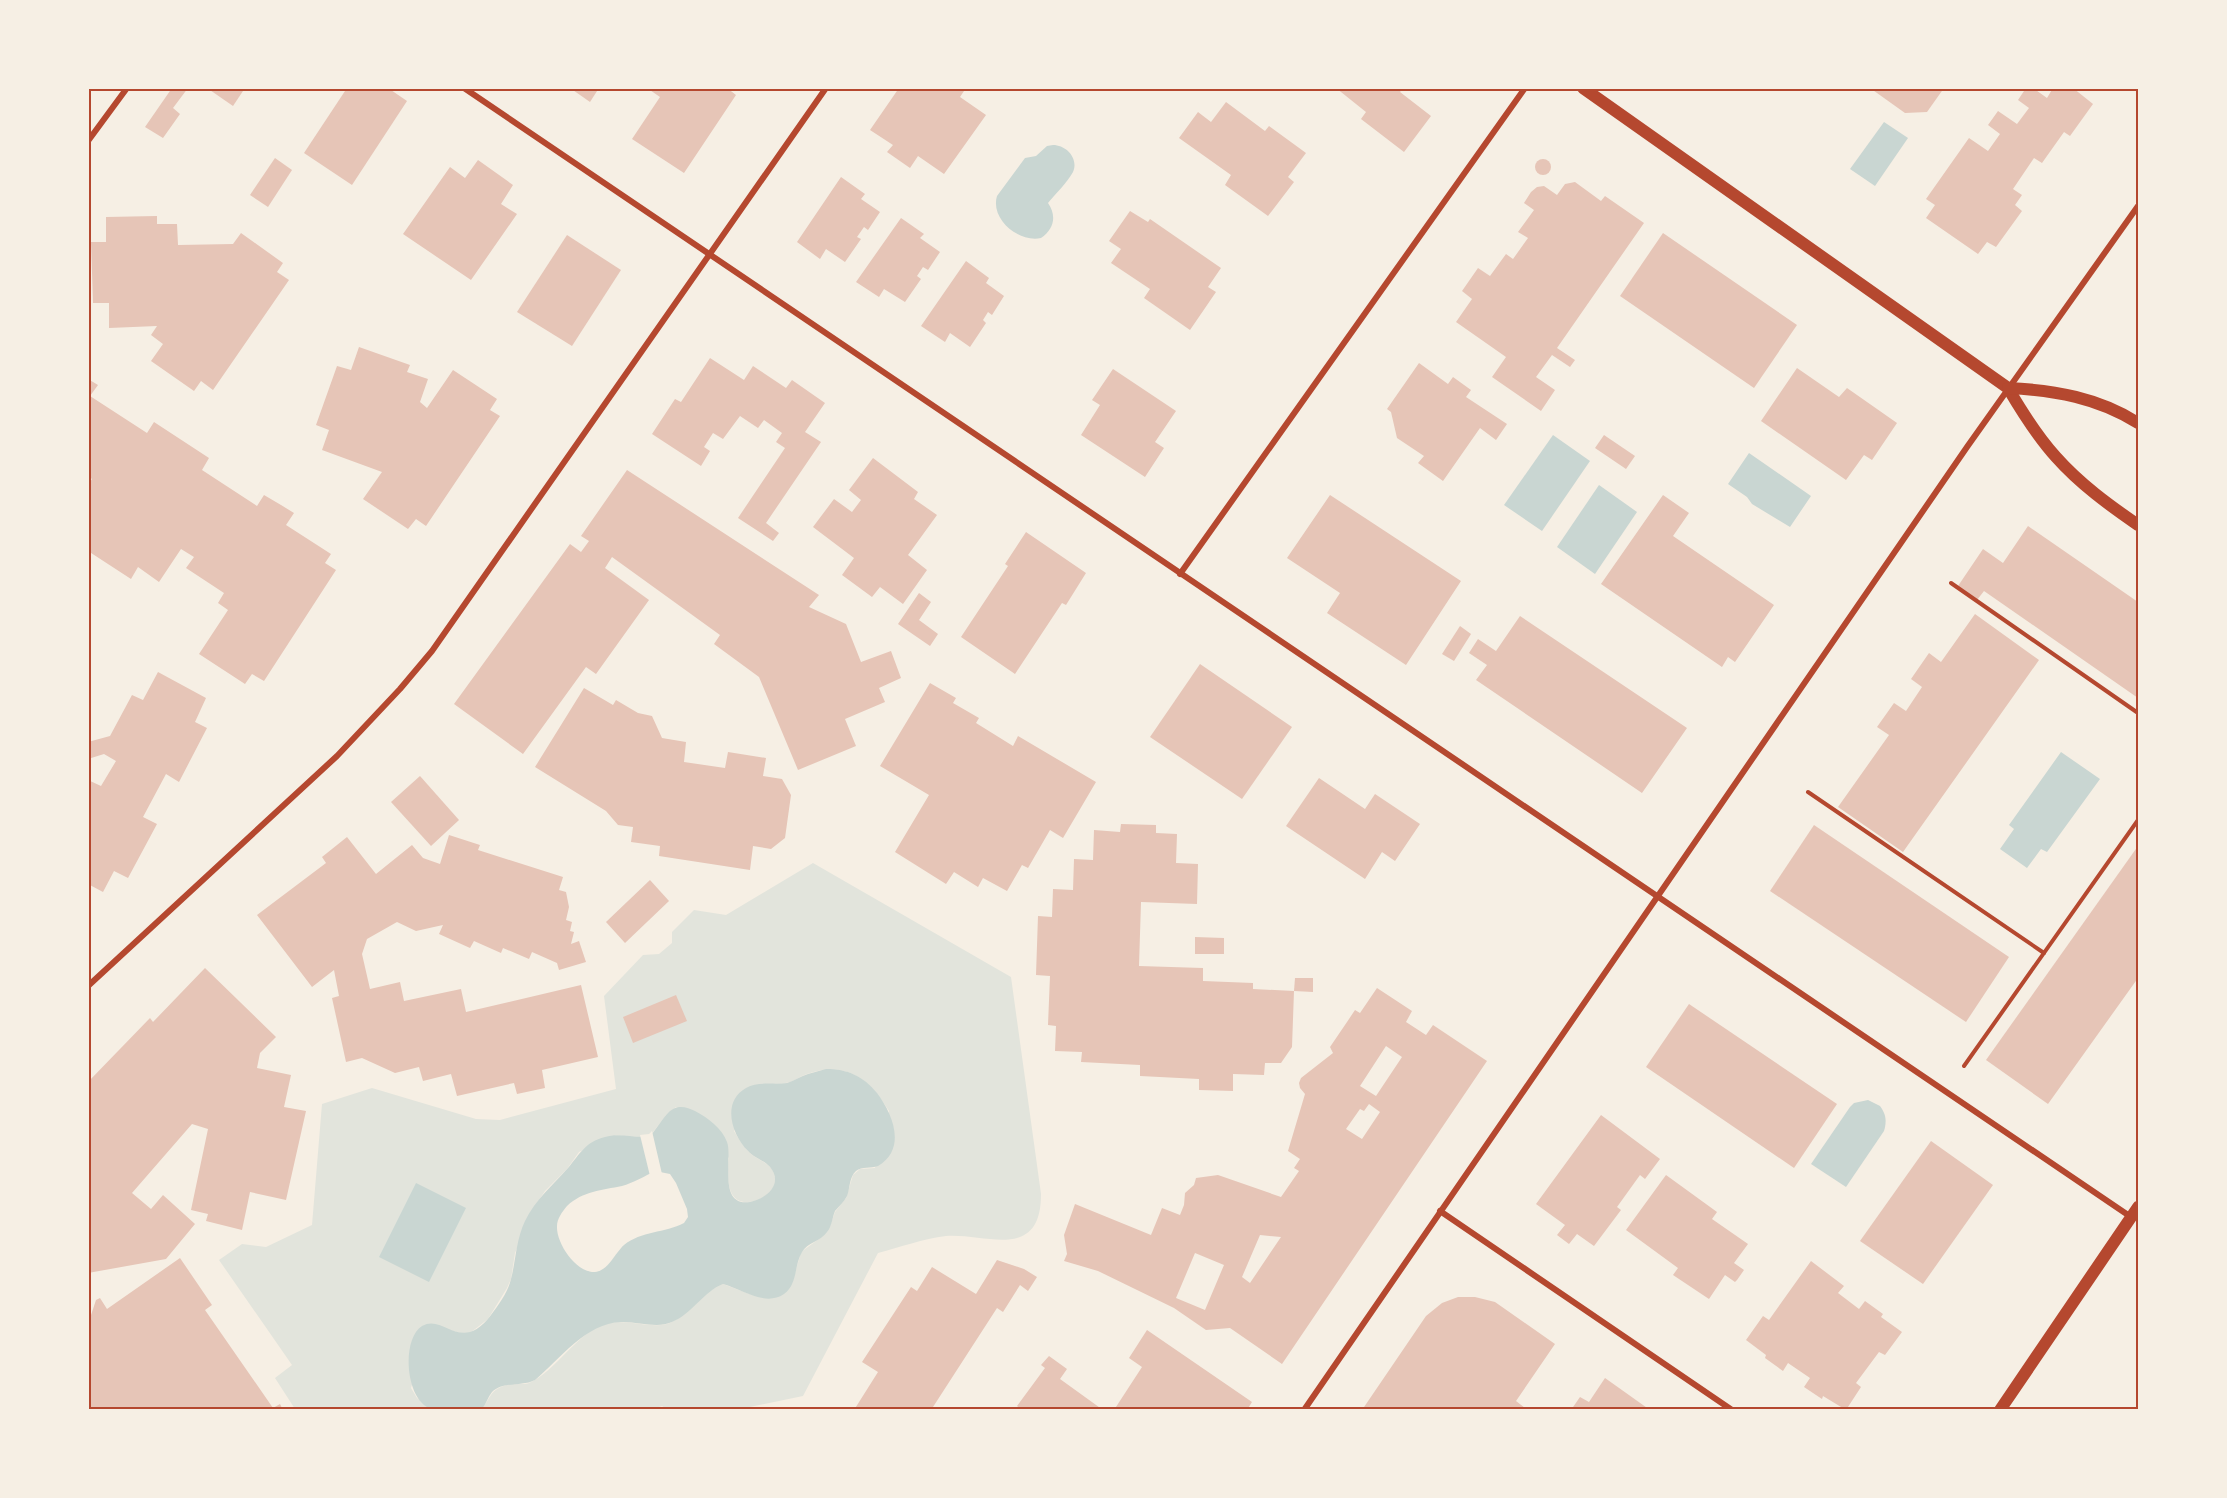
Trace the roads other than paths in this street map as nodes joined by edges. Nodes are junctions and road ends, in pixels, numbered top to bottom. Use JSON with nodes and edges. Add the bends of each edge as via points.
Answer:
{"nodes":[{"id":1,"x":127,"y":88,"type":"edge"},
{"id":2,"x":464,"y":88,"type":"edge"},
{"id":3,"x":826,"y":88,"type":"edge"},
{"id":4,"x":1525,"y":88,"type":"edge"},
{"id":5,"x":1583,"y":88,"type":"edge"},
{"id":6,"x":88,"y":141,"type":"edge"},
{"id":7,"x":2139,"y":206,"type":"edge"},
{"id":8,"x":708,"y":255,"type":"junction"},
{"id":9,"x":2008,"y":388,"type":"junction"},
{"id":10,"x":2139,"y":423,"type":"edge"},
{"id":11,"x":2139,"y":525,"type":"edge"},
{"id":12,"x":1180,"y":574,"type":"junction"},
{"id":13,"x":1656,"y":897,"type":"junction"},
{"id":14,"x":88,"y":986,"type":"edge"},
{"id":15,"x":1440,"y":1211,"type":"junction"},
{"id":16,"x":2135,"y":1212,"type":"edge"},
{"id":17,"x":1304,"y":1410,"type":"edge"},
{"id":18,"x":1732,"y":1410,"type":"edge"},
{"id":19,"x":2000,"y":1410,"type":"edge"}],
"edges":[{"from":1,"to":6,"type":"street"},
{"from":2,"to":8,"type":"street"},
{"from":3,"to":8,"type":"street"},
{"from":4,"to":12,"type":"street"},
{"from":5,"to":9,"type":"main road"},
{"from":7,"to":9,"type":"street"},
{"from":8,"to":12,"type":"street"},
{"from":8,"to":14,"type":"street","via":[[432,651],[400,689],[337,756]]},
{"from":9,"to":10,"type":"main road","via":[[2042,390],[2095,402]]},
{"from":9,"to":11,"type":"main road","via":[[2056,458]]},
{"from":9,"to":13,"type":"street"},
{"from":12,"to":13,"type":"street"},
{"from":13,"to":15,"type":"street"},
{"from":13,"to":16,"type":"street"},
{"from":15,"to":17,"type":"street"},
{"from":15,"to":18,"type":"street"},
{"from":16,"to":19,"type":"main road"}]}
